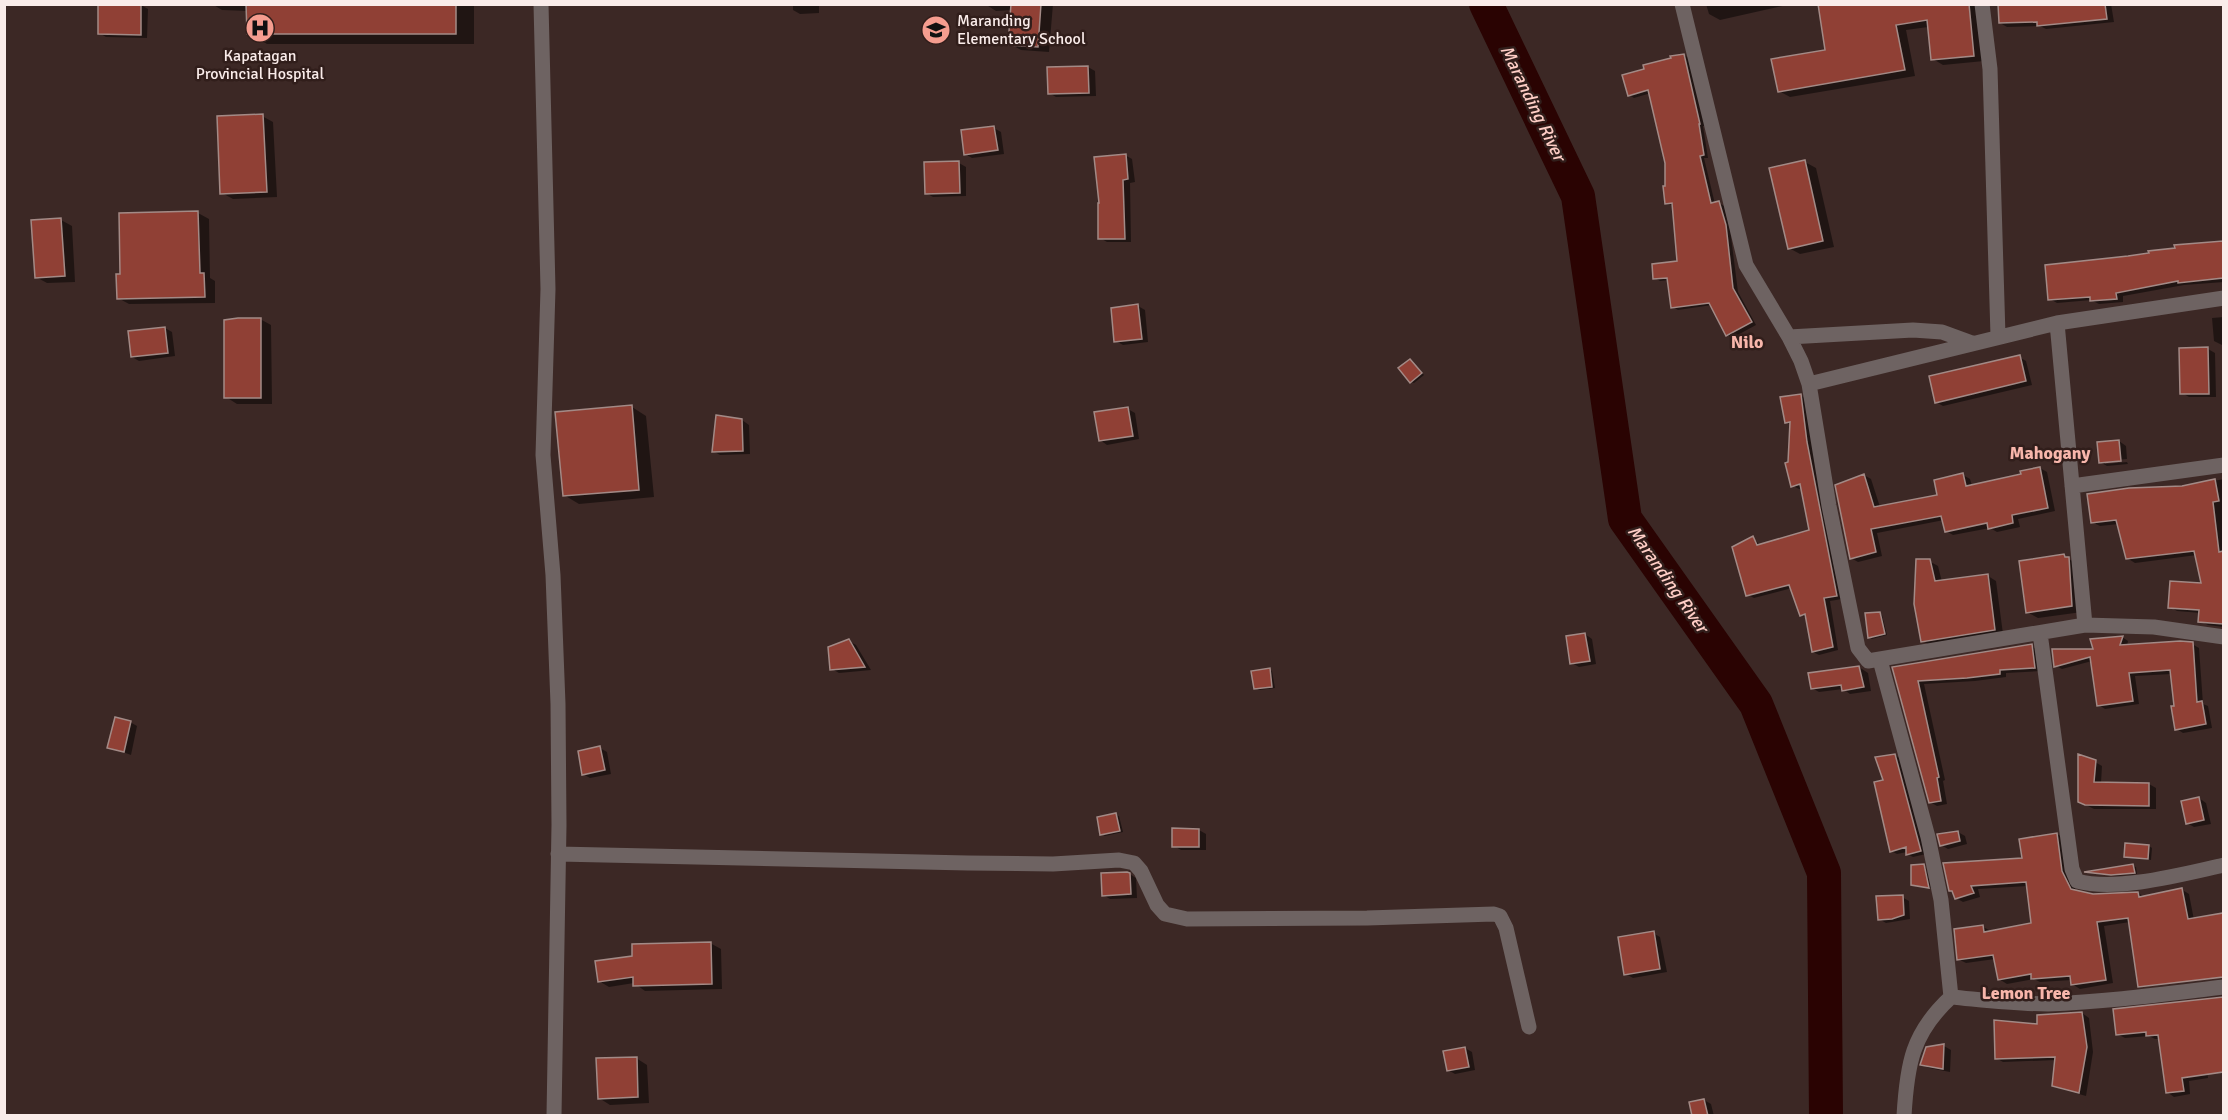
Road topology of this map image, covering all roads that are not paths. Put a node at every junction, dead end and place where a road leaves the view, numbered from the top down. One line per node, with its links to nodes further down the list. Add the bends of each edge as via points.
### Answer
1 (541, 4): 16 (street, via 548,289 543,454 558,704)
2 (1682, 4): 7 (street, via 1746,266)
3 (1982, 4): 6 (street, via 1990,69)
4 (2223, 298): 5 (street)
5 (2057, 323): 6 (street); 11 (street)
6 (1998, 336): 8 (street)
7 (1789, 337): 8 (street, via 1913,330 1942,332); 9 (street)
8 (1972, 343): 9 (street)
9 (1809, 384): 15 (street, via 1858,648 1868,661)
10 (2223, 465): 11 (street)
11 (2072, 486): 12 (street)
12 (2085, 625): 13 (street); 14 (street, via 2154,627)
13 (2040, 633): 15 (street); 17 (street, via 2072,869 2077,881 2118,884)
14 (2223, 637)
15 (1880, 660): 19 (street, via 1928,837 1941,900)
16 (558, 854): 20 (street, via 1053,864 1119,860 1134,863 1142,871 1156,905 1165,914 1187,919 1494,914 1500,916 1506,928); 21 (street)
17 (2223, 865)
18 (2223, 987): 19 (street, via 2048,1004)
19 (1951, 997): 22 (street, via 1934,1013 1917,1039)
20 (1529, 1027)
21 (554, 1116)
22 (1905, 1116)

